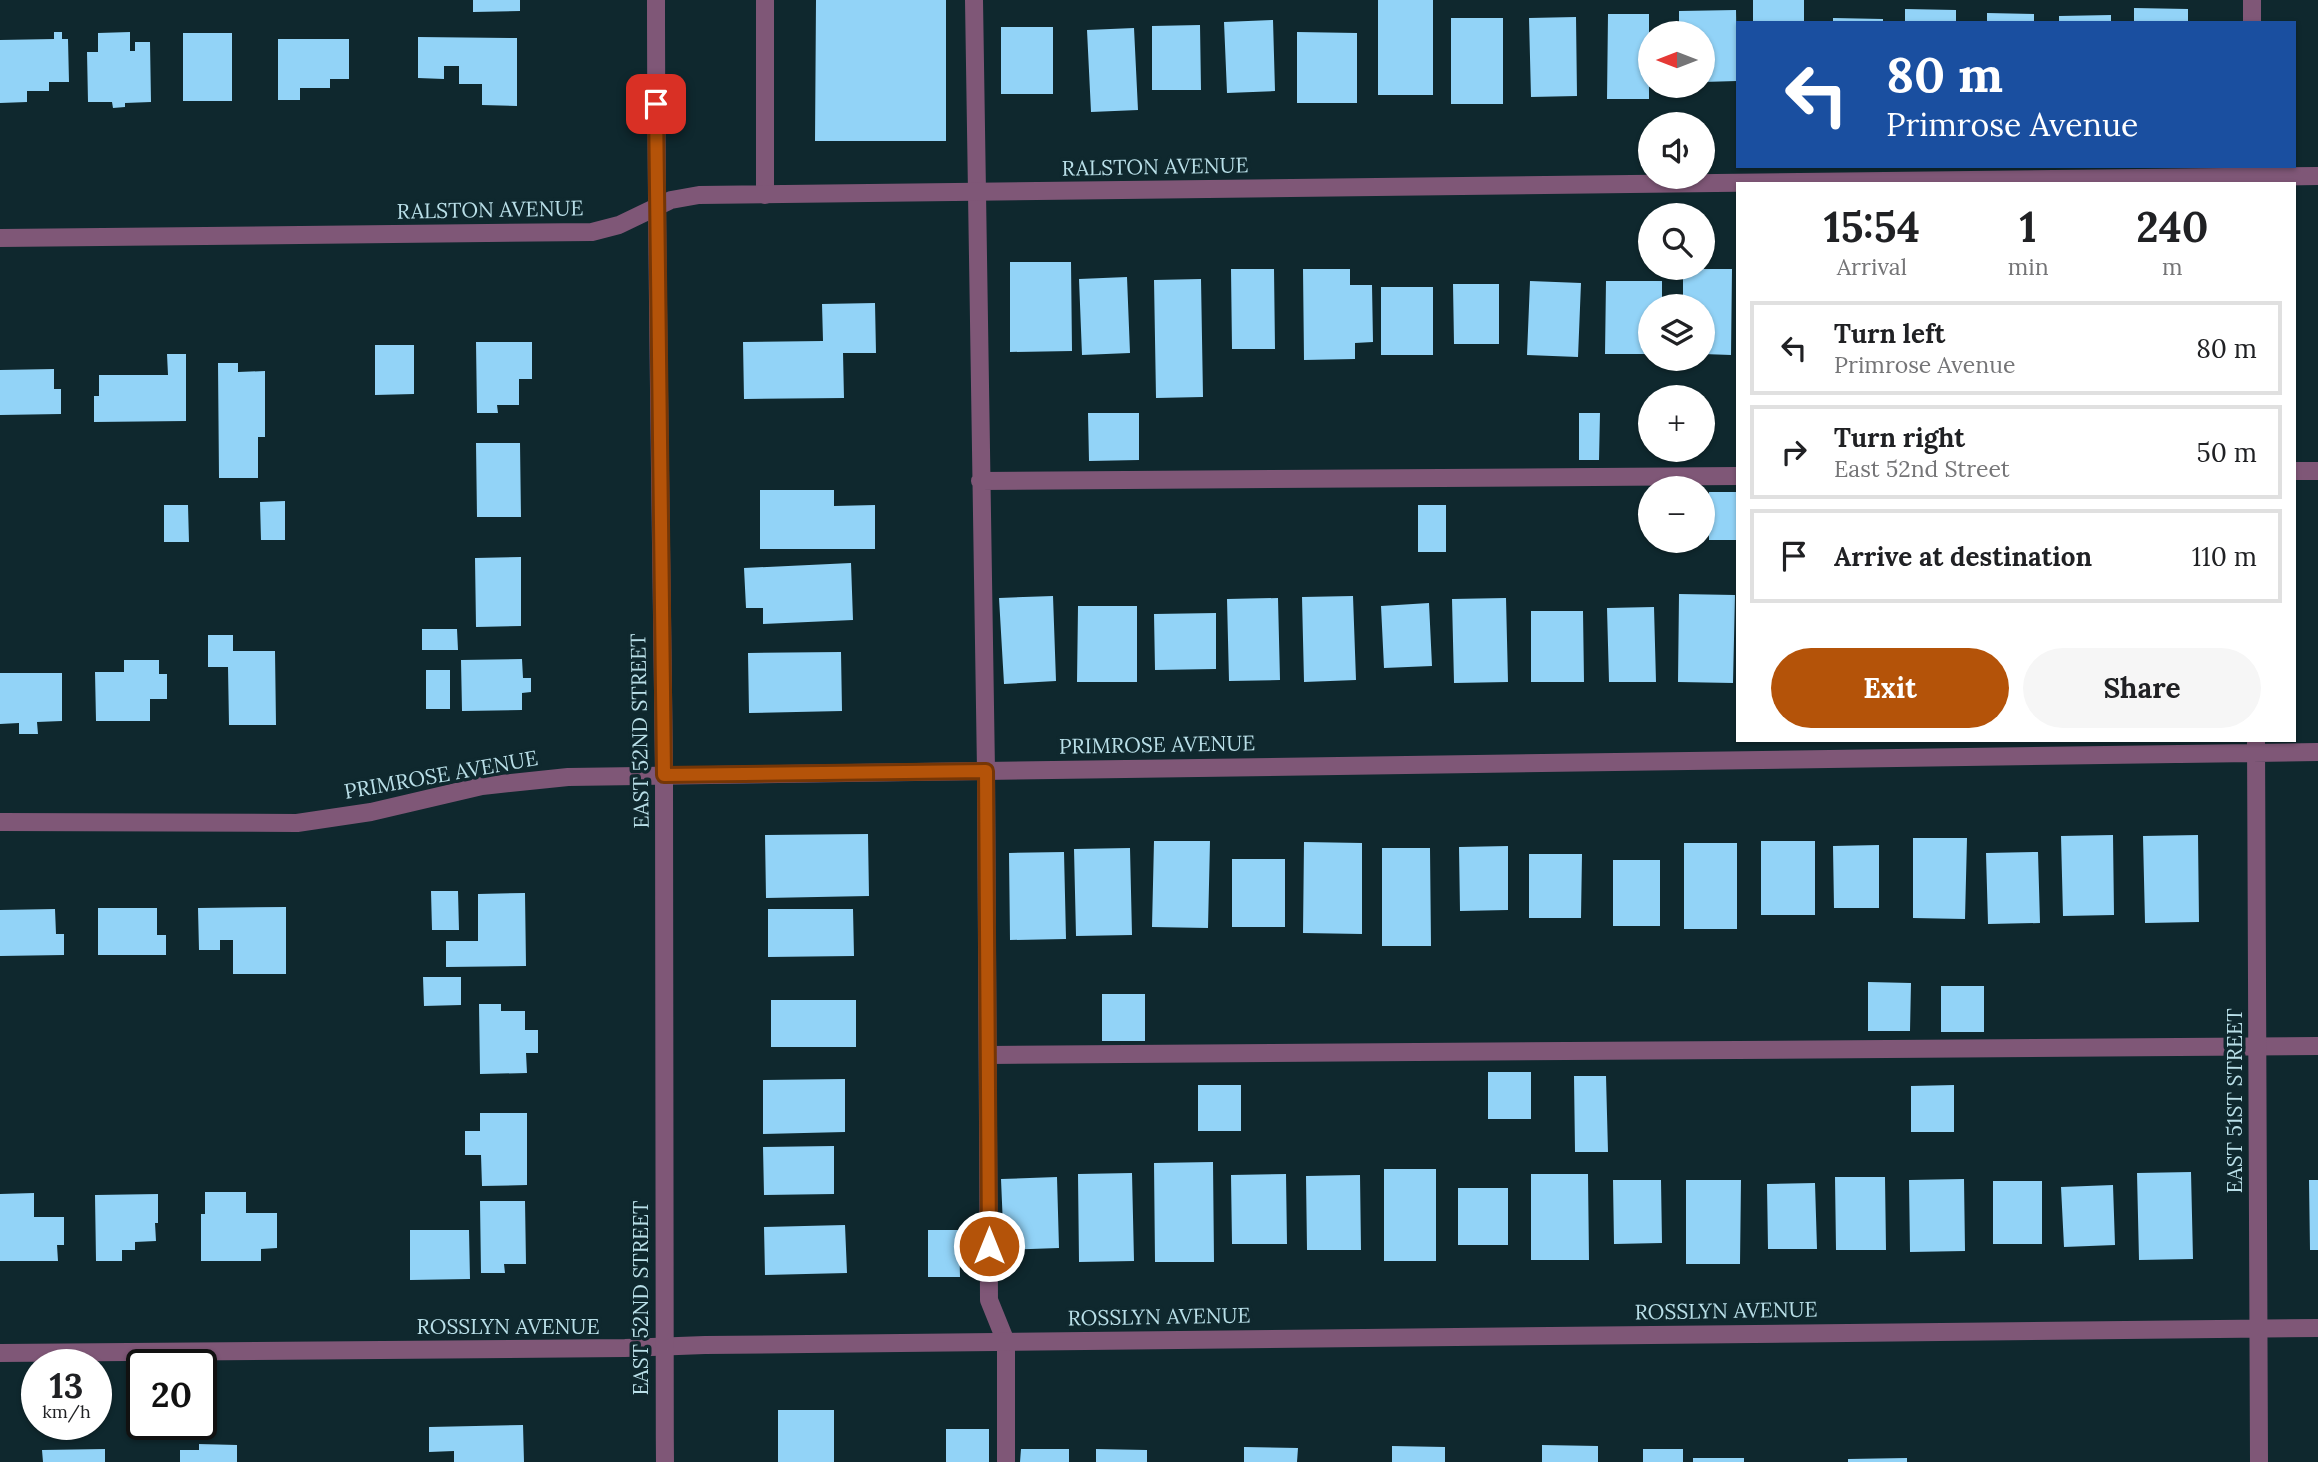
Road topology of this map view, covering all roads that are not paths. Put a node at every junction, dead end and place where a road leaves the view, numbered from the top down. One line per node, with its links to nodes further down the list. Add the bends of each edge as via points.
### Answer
1 (656, 0): 12 (street, EAST 52ND STREET)
2 (765, 0): 11 (street)
3 (974, 0): 10 (street)
4 (2252, 0): 5 (street)
5 (2252, 21)
6 (2253, 176): 7 (street, RALSTON AVENUE); 9 (street, RALSTON AVENUE)
7 (2318, 176)
8 (1736, 182): 10 (street, RALSTON AVENUE)
9 (1774, 182)
10 (976, 192): 11 (street, RALSTON AVENUE); 17 (street)
11 (765, 195): 12 (street, RALSTON AVENUE, via 699,195 671,200)
12 (656, 209): 13 (street, RALSTON AVENUE, via 592,232); 21 (street, EAST 52ND STREET)
13 (0, 238)
14 (2296, 471): 15 (street)
15 (2318, 471)
16 (1736, 475): 17 (street)
17 (980, 481): 20 (street)
18 (2256, 746): 19 (street, PRIMROSE AVENUE); 20 (street, PRIMROSE AVENUE); 24 (street, EAST 51ST STREET)
19 (2318, 752)
20 (986, 771): 21 (street, PRIMROSE AVENUE); 25 (street)
21 (664, 775): 22 (street, PRIMROSE AVENUE, via 509,782 297,823); 29 (street, EAST 52ND STREET)
22 (0, 822)
23 (2318, 1046): 24 (street)
24 (2257, 1047): 25 (street); 26 (street, EAST 51ST STREET)
25 (988, 1055): 28 (street, via 989,1300)
26 (2259, 1328): 27 (street, ROSSLYN AVENUE); 28 (street, ROSSLYN AVENUE); 33 (street, EAST 51ST STREET)
27 (2318, 1328)
28 (1006, 1342): 29 (street, ROSSLYN AVENUE); 32 (street)
29 (663, 1348): 30 (street, ROSSLYN AVENUE); 31 (street, EAST 52ND STREET)
30 (0, 1353)
31 (665, 1462)
32 (1006, 1462)
33 (2259, 1462)

